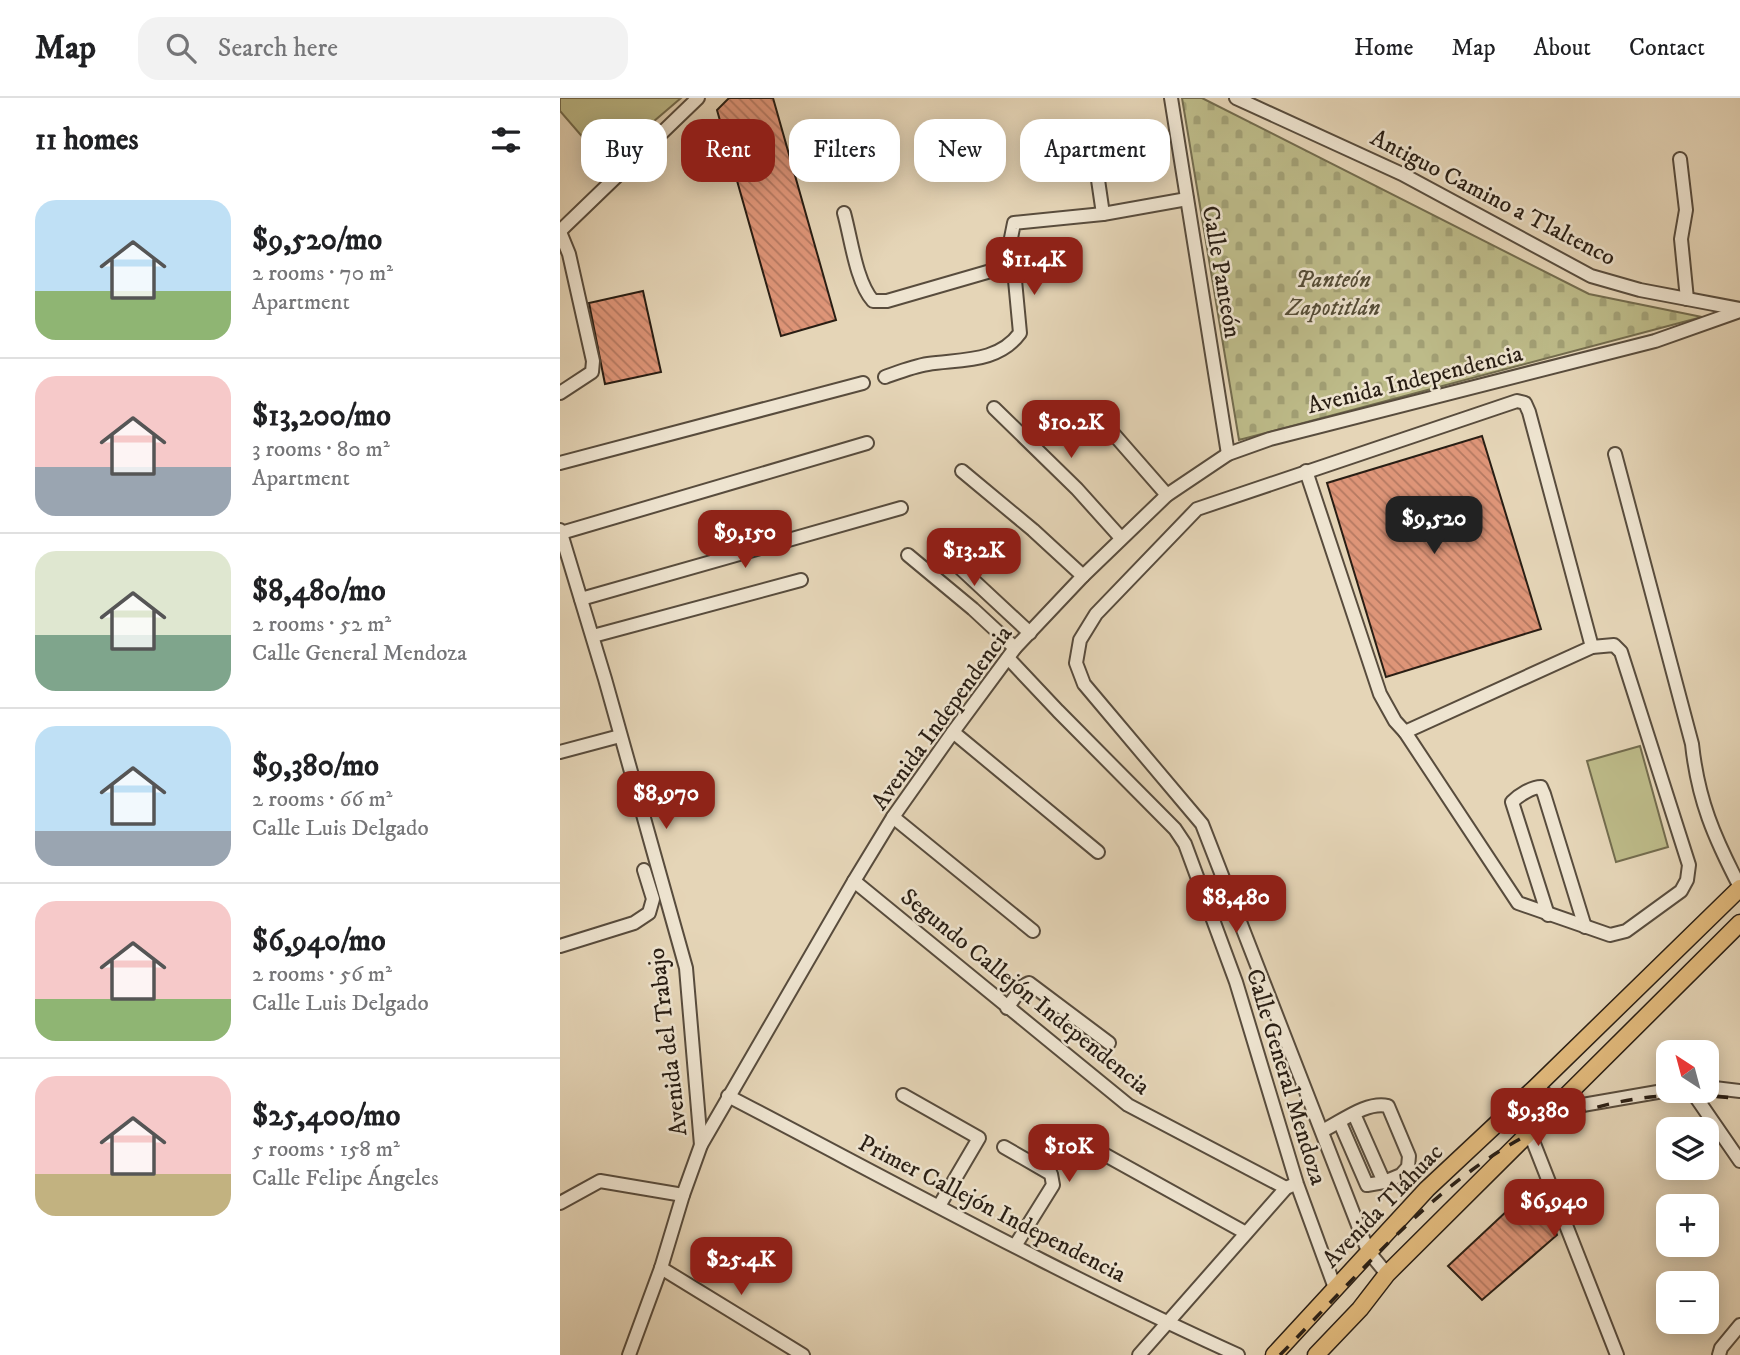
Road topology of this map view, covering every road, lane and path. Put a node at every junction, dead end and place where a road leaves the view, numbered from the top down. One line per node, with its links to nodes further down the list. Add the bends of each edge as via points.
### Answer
1 (698, 98): 9 (street)
2 (1171, 98): 6 (street, Calle Panteón)
3 (1236, 98): 11 (street, Antiguo Camino a Tlaltenco, via 1402,173 1591,276)
4 (1680, 159): 11 (street)
5 (1098, 182): 8 (street)
6 (1187, 199): 8 (street); 19 (street, Calle Panteón)
7 (844, 213): 10 (street, via 862,283 873,301 887,301)
8 (1103, 214): 10 (street, via 1014,223)
9 (560, 232): 15 (street, via 593,360 592,372)
10 (1015, 264): 13 (street, via 1020,333 1013,342 986,356 927,364)
11 (1687, 299): 12 (street, Antiguo Camino a Tlaltenco)
12 (1740, 310): 19 (street, Avenida Independencia, via 1655,341 1270,439)
13 (885, 377)
14 (863, 383): 21 (street)
15 (560, 393)
16 (994, 408): 27 (street)
17 (1111, 431): 24 (street)
18 (867, 443): 26 (street)
19 (1228, 454): 24 (street, Avenida Independencia)
20 (1615, 454): 47 (street, via 1692,744 1702,803)
21 (560, 463)
22 (962, 471): 31 (street)
23 (1306, 471): 37 (street, via 1517,401 1525,403); 40 (street, via 1380,694); 69 (street, via 1197,509 1096,614 1080,640 1076,663 1084,684 1202,824)
24 (1167, 495): 27 (street, Avenida Independencia)
25 (901, 508): 34 (street)
26 (560, 532): 30 (street, Avenida del Trabajo)
27 (1121, 537): 31 (street, Avenida Independencia)
28 (944, 554): 35 (street)
29 (908, 555): 38 (street, Calle General Mendoza, via 973,609)
30 (574, 576): 32 (street); 34 (street, Avenida del Trabajo)
31 (1083, 576): 35 (street, Avenida Independencia)
32 (560, 578)
33 (801, 580): 36 (street)
34 (581, 599): 36 (street, Avenida del Trabajo)
35 (1030, 633): 38 (street, Avenida Independencia)
36 (593, 636): 41 (street, Avenida del Trabajo)
37 (1592, 647): 40 (street); 51 (street, via 1614,645 1621,652 1689,865 1681,891 1626,931 1610,935)
38 (1012, 653): 39 (street, Avenida Independencia); 75 (street, Calle General Mendoza, via 1058,711 1175,828 1185,844 1236,982)
39 (953, 732): 43 (street, Avenida Independencia); 44 (street)
40 (1405, 732): 48 (street, via 1518,903)
41 (621, 736): 42 (street); 70 (street, Avenida del Trabajo, via 686,968)
42 (560, 752)
43 (893, 817): 46 (street, Avenida Independencia); 52 (street)
44 (1098, 852)
45 (644, 870): 54 (street, via 653,899 649,913 634,923)
46 (854, 881): 55 (street, Segundo Callejón Independencia); 61 (street, Avenida Independencia)
47 (1740, 887): 49 (main road, Avenida Tláhuac)
48 (1548, 915): 51 (street); 51 (street, via 1512,802 1537,787 1542,788)
49 (1708, 921): 53 (main road); 57 (main road, Avenida Tláhuac)
50 (1740, 923): 53 (main road, Avenida Tláhuac)
51 (1585, 927)
52 (1033, 931)
53 (1724, 940): 63 (main road, Avenida Tláhuac)
54 (560, 946)
55 (1007, 1008): 56 (street, via 1030,983); 75 (street, Segundo Callejón Independencia, via 1128,1105)
56 (1110, 1043)
57 (1536, 1087): 63 (street); 65 (main road, Avenida Tláhuac)
58 (1719, 1089): 59 (street)
59 (1740, 1091)
60 (1656, 1092): 63 (street, via 1571,1107)
61 (728, 1096): 70 (street, Avenida Independencia); 78 (street, Primer Callejón Independencia)
62 (903, 1096): 78 (street, via 979,1138)
63 (1558, 1103): 68 (main road, Avenida Tláhuac)
64 (1700, 1103): 73 (street)
65 (1510, 1111): 68 (street); 81 (main road, Avenida Tláhuac)
66 (1354, 1114): 67 (street); 74 (street); 74 (street, via 1381,1104 1392,1113 1409,1156 1408,1167)
67 (1340, 1123): 69 (street); 74 (street, via 1367,1185)
68 (1529, 1131): 83 (main road, Avenida Tláhuac); 93 (street)
69 (1322, 1132): 81 (street)
70 (701, 1145): 76 (street, Avenida Independencia)
71 (1004, 1147): 80 (street, via 1051,1174 1053,1185)
72 (1100, 1152): 79 (street)
73 (1740, 1161)
74 (1384, 1182)
75 (1291, 1186): 79 (street); 84 (street, Calle General Mendoza)
76 (683, 1195): 77 (street, via 600,1181); 82 (street, Avenida Independencia)
77 (560, 1203)
78 (939, 1206): 80 (street, Primer Callejón Independencia)
79 (1246, 1233): 85 (street)
80 (1015, 1246): 85 (street, Primer Callejón Independencia)
81 (1368, 1251): 83 (street); 84 (main road, Avenida Tláhuac)
82 (661, 1268): 87 (street, Avenida Independencia); 88 (street)
83 (1387, 1274): 92 (main road, Avenida Tláhuac)
84 (1335, 1288): 91 (main road, Avenida Tláhuac)
85 (1166, 1322): 89 (street); 90 (street, Primer Callejón Independencia)
86 (1740, 1325): 94 (street)
87 (629, 1355)
88 (803, 1355)
89 (1139, 1355)
90 (1238, 1355)
91 (1274, 1355)
92 (1316, 1355)
93 (1617, 1355)
94 (1720, 1355)

